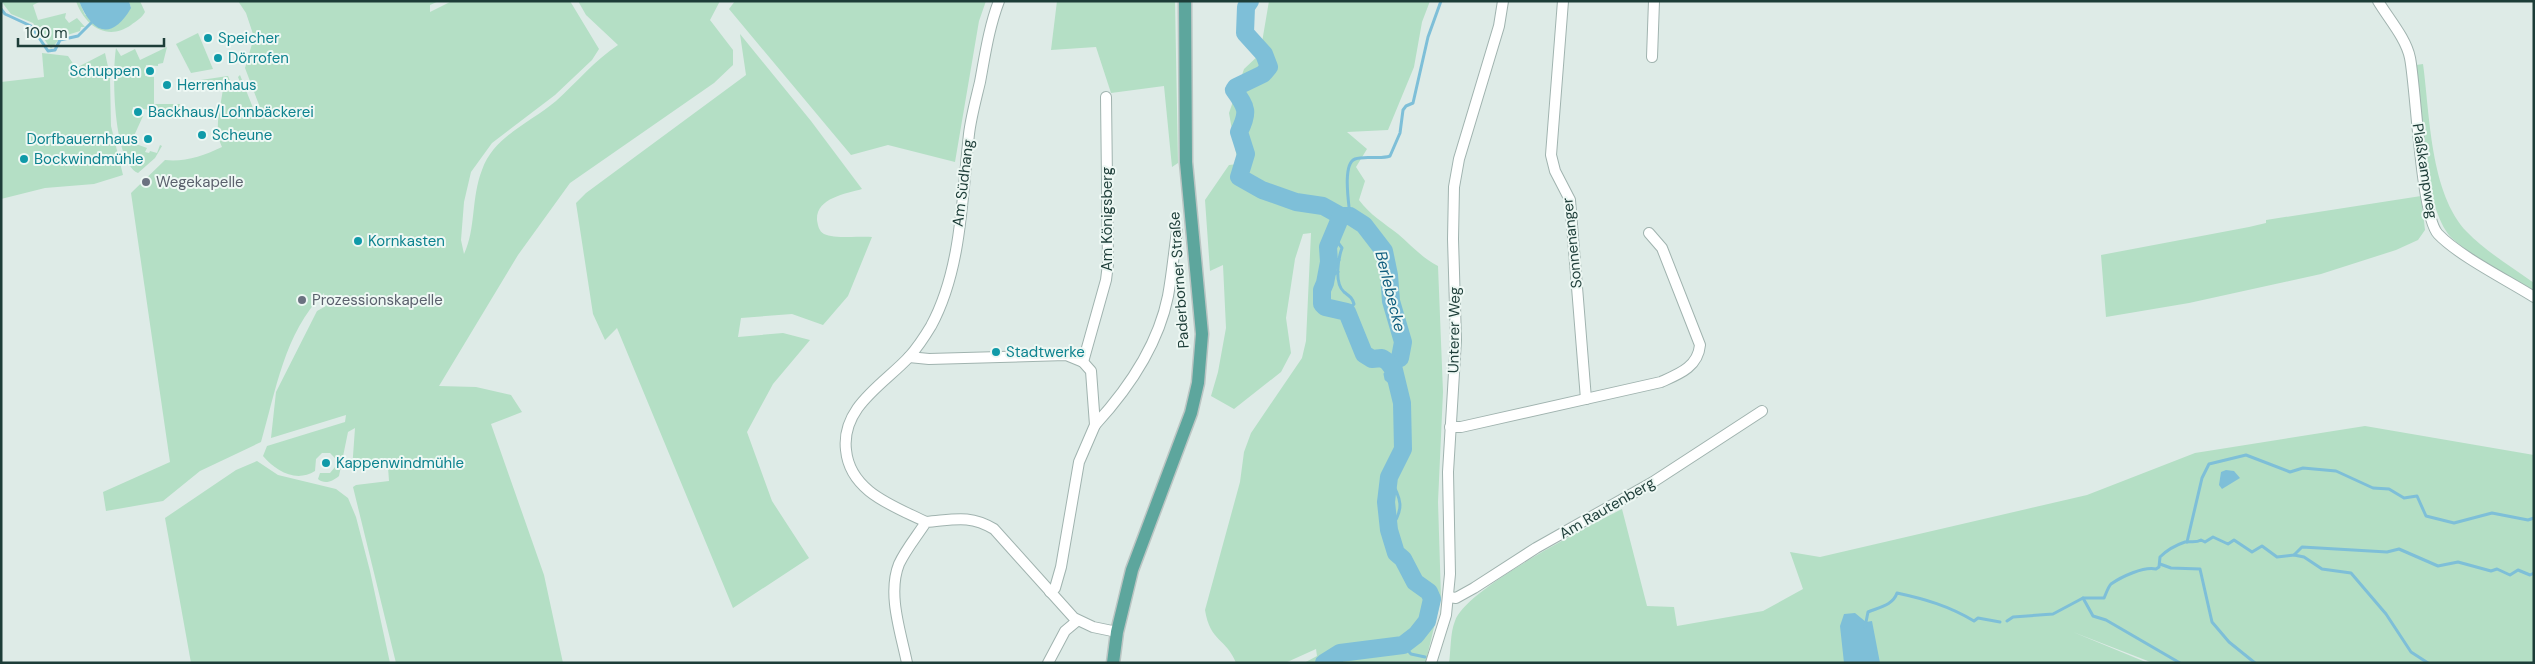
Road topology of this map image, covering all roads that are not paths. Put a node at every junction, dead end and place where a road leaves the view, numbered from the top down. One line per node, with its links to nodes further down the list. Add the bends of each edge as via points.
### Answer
1 (999, 1): 12 (street, Am Südhang, via 992,20 969,134 948,284 931,326)
2 (1185, 1): 22 (main road, Paderborner Straße, via 1186,162 1202,334 1198,383 1191,413 1132,570)
3 (1503, 1): 17 (street, Unterer Weg, via 1499,26 1459,159 1454,187 1456,340)
4 (1563, 1): 14 (street, Sonnenanger, via 1551,155 1555,171 1570,200)
5 (1654, 1): 7 (street)
6 (2378, 1): 11 (street, Plaßkampweg, via 2410,56 2420,153 2436,233)
7 (1652, 57)
8 (1106, 97): 13 (street, Am Königsberg, via 1108,264)
9 (1177, 231): 16 (street, via 1168,297 1142,366 1124,393)
10 (1649, 233): 14 (street, via 1662,248 1700,345 1696,360 1685,370 1661,382)
11 (2534, 297)
12 (909, 357): 13 (street, via 1066,355); 18 (street, Am Südhang, via 859,405 847,431 846,450 851,468 867,490)
13 (1083, 362): 16 (street, via 1091,371 1094,382)
14 (1586, 399): 17 (street)
15 (1762, 411): 20 (street, Am Rautenberg, via 1653,482 1536,548 1474,588 1456,598)
16 (1095, 425): 19 (street, via 1079,462 1061,567 1055,588)
17 (1450, 427): 20 (street, Unterer Weg)
18 (926, 522): 19 (street, via 970,518 983,522 994,529); 23 (street, via 898,566 896,605)
19 (1050, 592): 21 (street)
20 (1449, 597): 26 (street, Unterer Weg)
21 (1077, 621): 22 (street); 24 (street, via 1065,631)
22 (1116, 632): 25 (main road, Paderborner Straße)
23 (907, 663)
24 (1048, 663)
25 (1113, 663)
26 (1431, 663)

